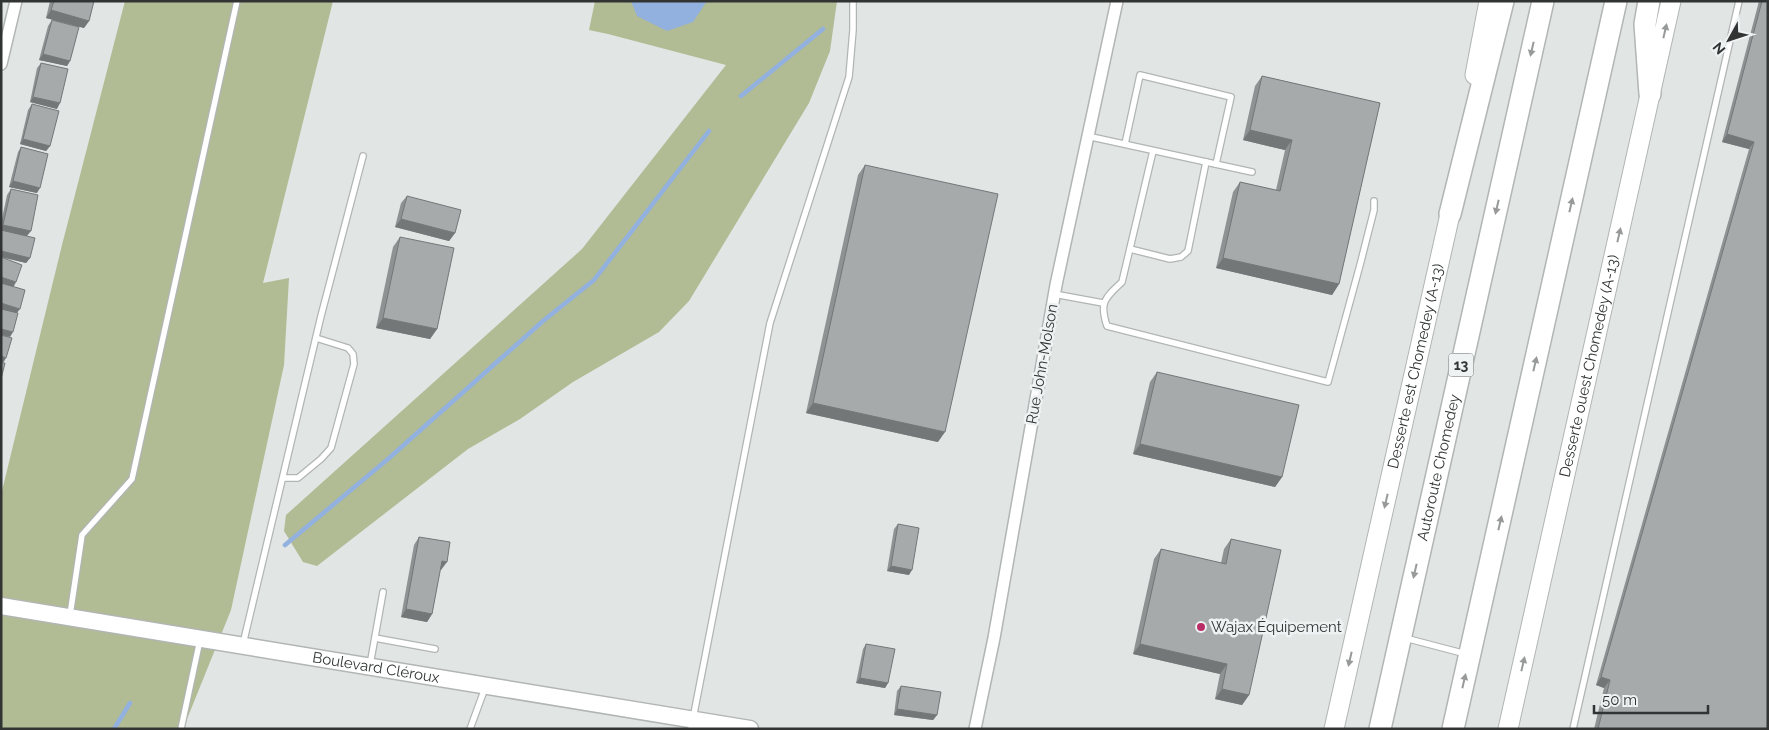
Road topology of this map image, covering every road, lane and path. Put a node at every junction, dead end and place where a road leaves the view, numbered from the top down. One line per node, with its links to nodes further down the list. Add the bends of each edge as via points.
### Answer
1 (16, 1): 12 (street)
2 (237, 1): 30 (lane, via 132,479 82,535)
3 (853, 1): 39 (lane, via 854,30 848,77 770,323)
4 (1117, 1): 14 (street, Rue John-Molson)
5 (1488, 1): 22 (main road, Desserte est Chomedey (A-13))
6 (1504, 1): 22 (highway)
7 (1543, 1): 31 (highway, Autoroute Chomedey / 13, one-way to 31)
8 (1616, 1): 36 (highway, one-way to 8)
9 (1649, 1): 13 (highway, via 1645,24)
10 (1671, 1): 13 (main road, Desserte ouest Chomedey (A-13), one-way to 10)
11 (1739, 1): 48 (lane)
12 (1, 64)
13 (1650, 94): 47 (main road, Desserte ouest Chomedey (A-13), one-way to 13)
14 (1087, 136): 15 (lane); 24 (street, Rue John-Molson)
15 (1125, 144): 16 (lane); 19 (lane, via 1140,75 1231,97)
16 (1153, 151): 18 (lane); 23 (lane)
17 (363, 156): 26 (lane)
18 (1206, 162): 19 (lane); 23 (lane, via 1188,251 1181,257 1170,259)
19 (1216, 164): 20 (lane)
20 (1252, 172)
21 (1374, 201): 25 (lane, via 1328,382 1107,326 1102,313)
22 (1450, 214): 44 (main road, Desserte est Chomedey (A-13), one-way to 44)
23 (1130, 250): 25 (lane, via 1122,282)
24 (1054, 294): 25 (lane); 43 (street, Rue John-Molson, via 994,638)
25 (1103, 303)
26 (316, 338): 27 (lane); 27 (lane, via 348,348 353,354 354,364 331,448 298,478)
27 (282, 478): 34 (lane)
28 (383, 592): 32 (lane)
29 (1, 606): 30 (street, Boulevard Cléroux)
30 (70, 617): 33 (street, Boulevard Cléroux)
31 (1400, 637): 36 (lane); 45 (highway, Autoroute Chomedey / 13)
32 (375, 638): 35 (lane); 37 (lane)
33 (201, 639): 34 (street, Boulevard Cléroux); 40 (lane)
34 (243, 646): 37 (street, Boulevard Cléroux)
35 (435, 649)
36 (1470, 655): 46 (highway, one-way to 36)
37 (370, 667): 38 (street, Boulevard Cléroux)
38 (486, 686): 39 (street, Boulevard Cléroux); 41 (lane)
39 (692, 724): 42 (street, Boulevard Cléroux)
40 (181, 729)
41 (470, 729)
42 (750, 729)
43 (974, 729)
44 (1334, 729)
45 (1380, 729)
46 (1453, 729)
47 (1508, 729)
48 (1573, 729)

